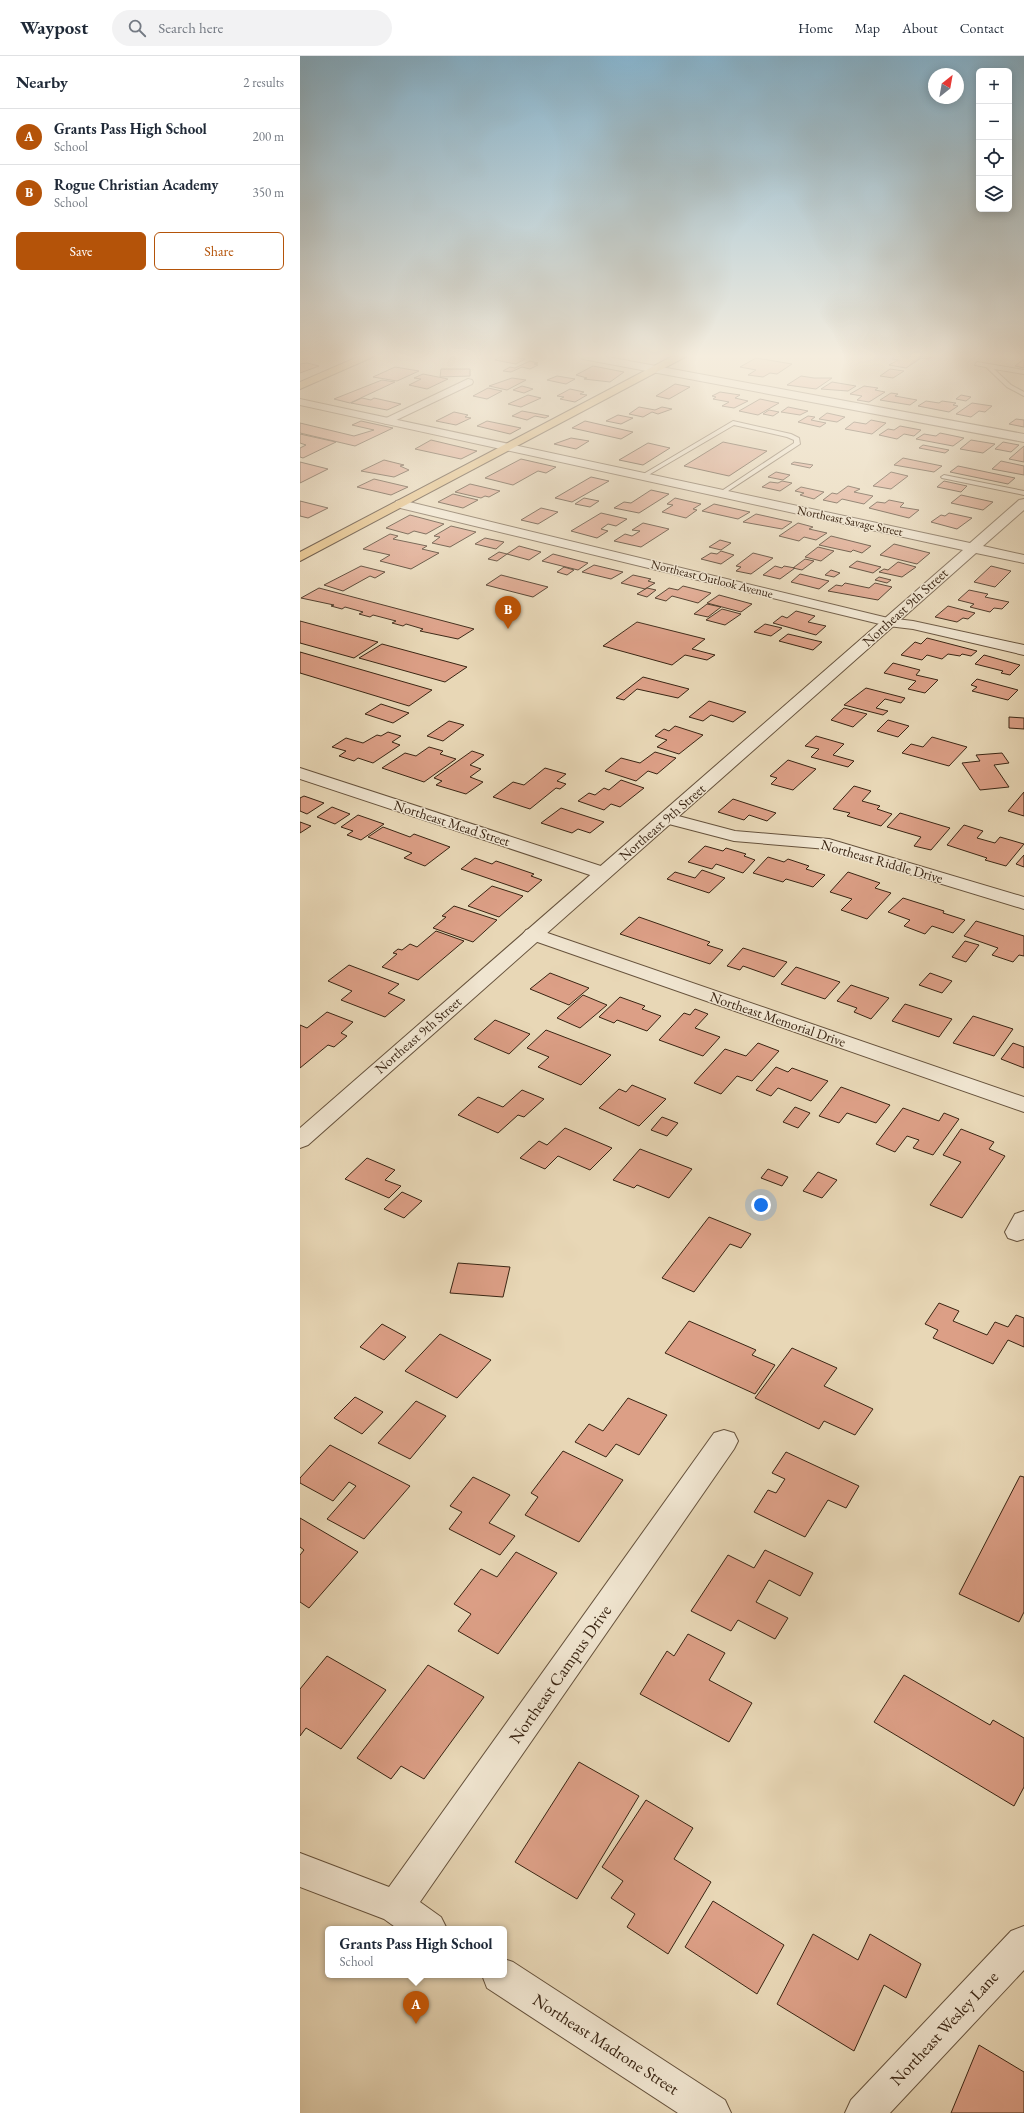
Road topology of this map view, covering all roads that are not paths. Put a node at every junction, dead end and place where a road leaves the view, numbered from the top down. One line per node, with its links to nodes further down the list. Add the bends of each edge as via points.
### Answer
1 (500, 452): 10 (highway)
2 (533, 452): 5 (street, Northeast Savage Street)
3 (685, 452): 5 (lane)
4 (785, 452): 7 (lane)
5 (643, 476): 7 (street, Northeast Savage Street)
6 (944, 477): 8 (lane)
7 (722, 493): 11 (street, Northeast Savage Street)
8 (1024, 493)
9 (1024, 503): 11 (street, Northeast 9th Street)
10 (401, 504): 12 (highway); 14 (street, Northeast Outlook Avenue)
11 (972, 548): 13 (street, Northeast Savage Street); 14 (street, Northeast 9th Street)
12 (300, 557)
13 (1024, 559)
14 (888, 622): 15 (street, Northeast Outlook Avenue, via 913,625); 17 (street, Northeast 9th Street)
15 (1024, 650)
16 (300, 773): 18 (street, Northeast Mead Street)
17 (667, 818): 18 (street, Northeast 9th Street); 19 (street, Northeast Riddle Drive, via 734,836 829,844)
18 (603, 873): 20 (street, Northeast 9th Street)
19 (1024, 903)
20 (533, 934): 21 (street, Northeast Memorial Drive); 22 (street, Northeast 9th Street)
21 (1024, 1105)
22 (300, 1140)
23 (724, 1441): 25 (street, Northeast Campus Drive)
24 (300, 1870): 25 (street)
25 (396, 1907): 26 (street)
26 (424, 1926)
27 (1024, 1944): 30 (street, Northeast Wesley Lane)
28 (505, 1978): 29 (street, Northeast Madrone Street)
29 (712, 2113)
30 (864, 2113)

